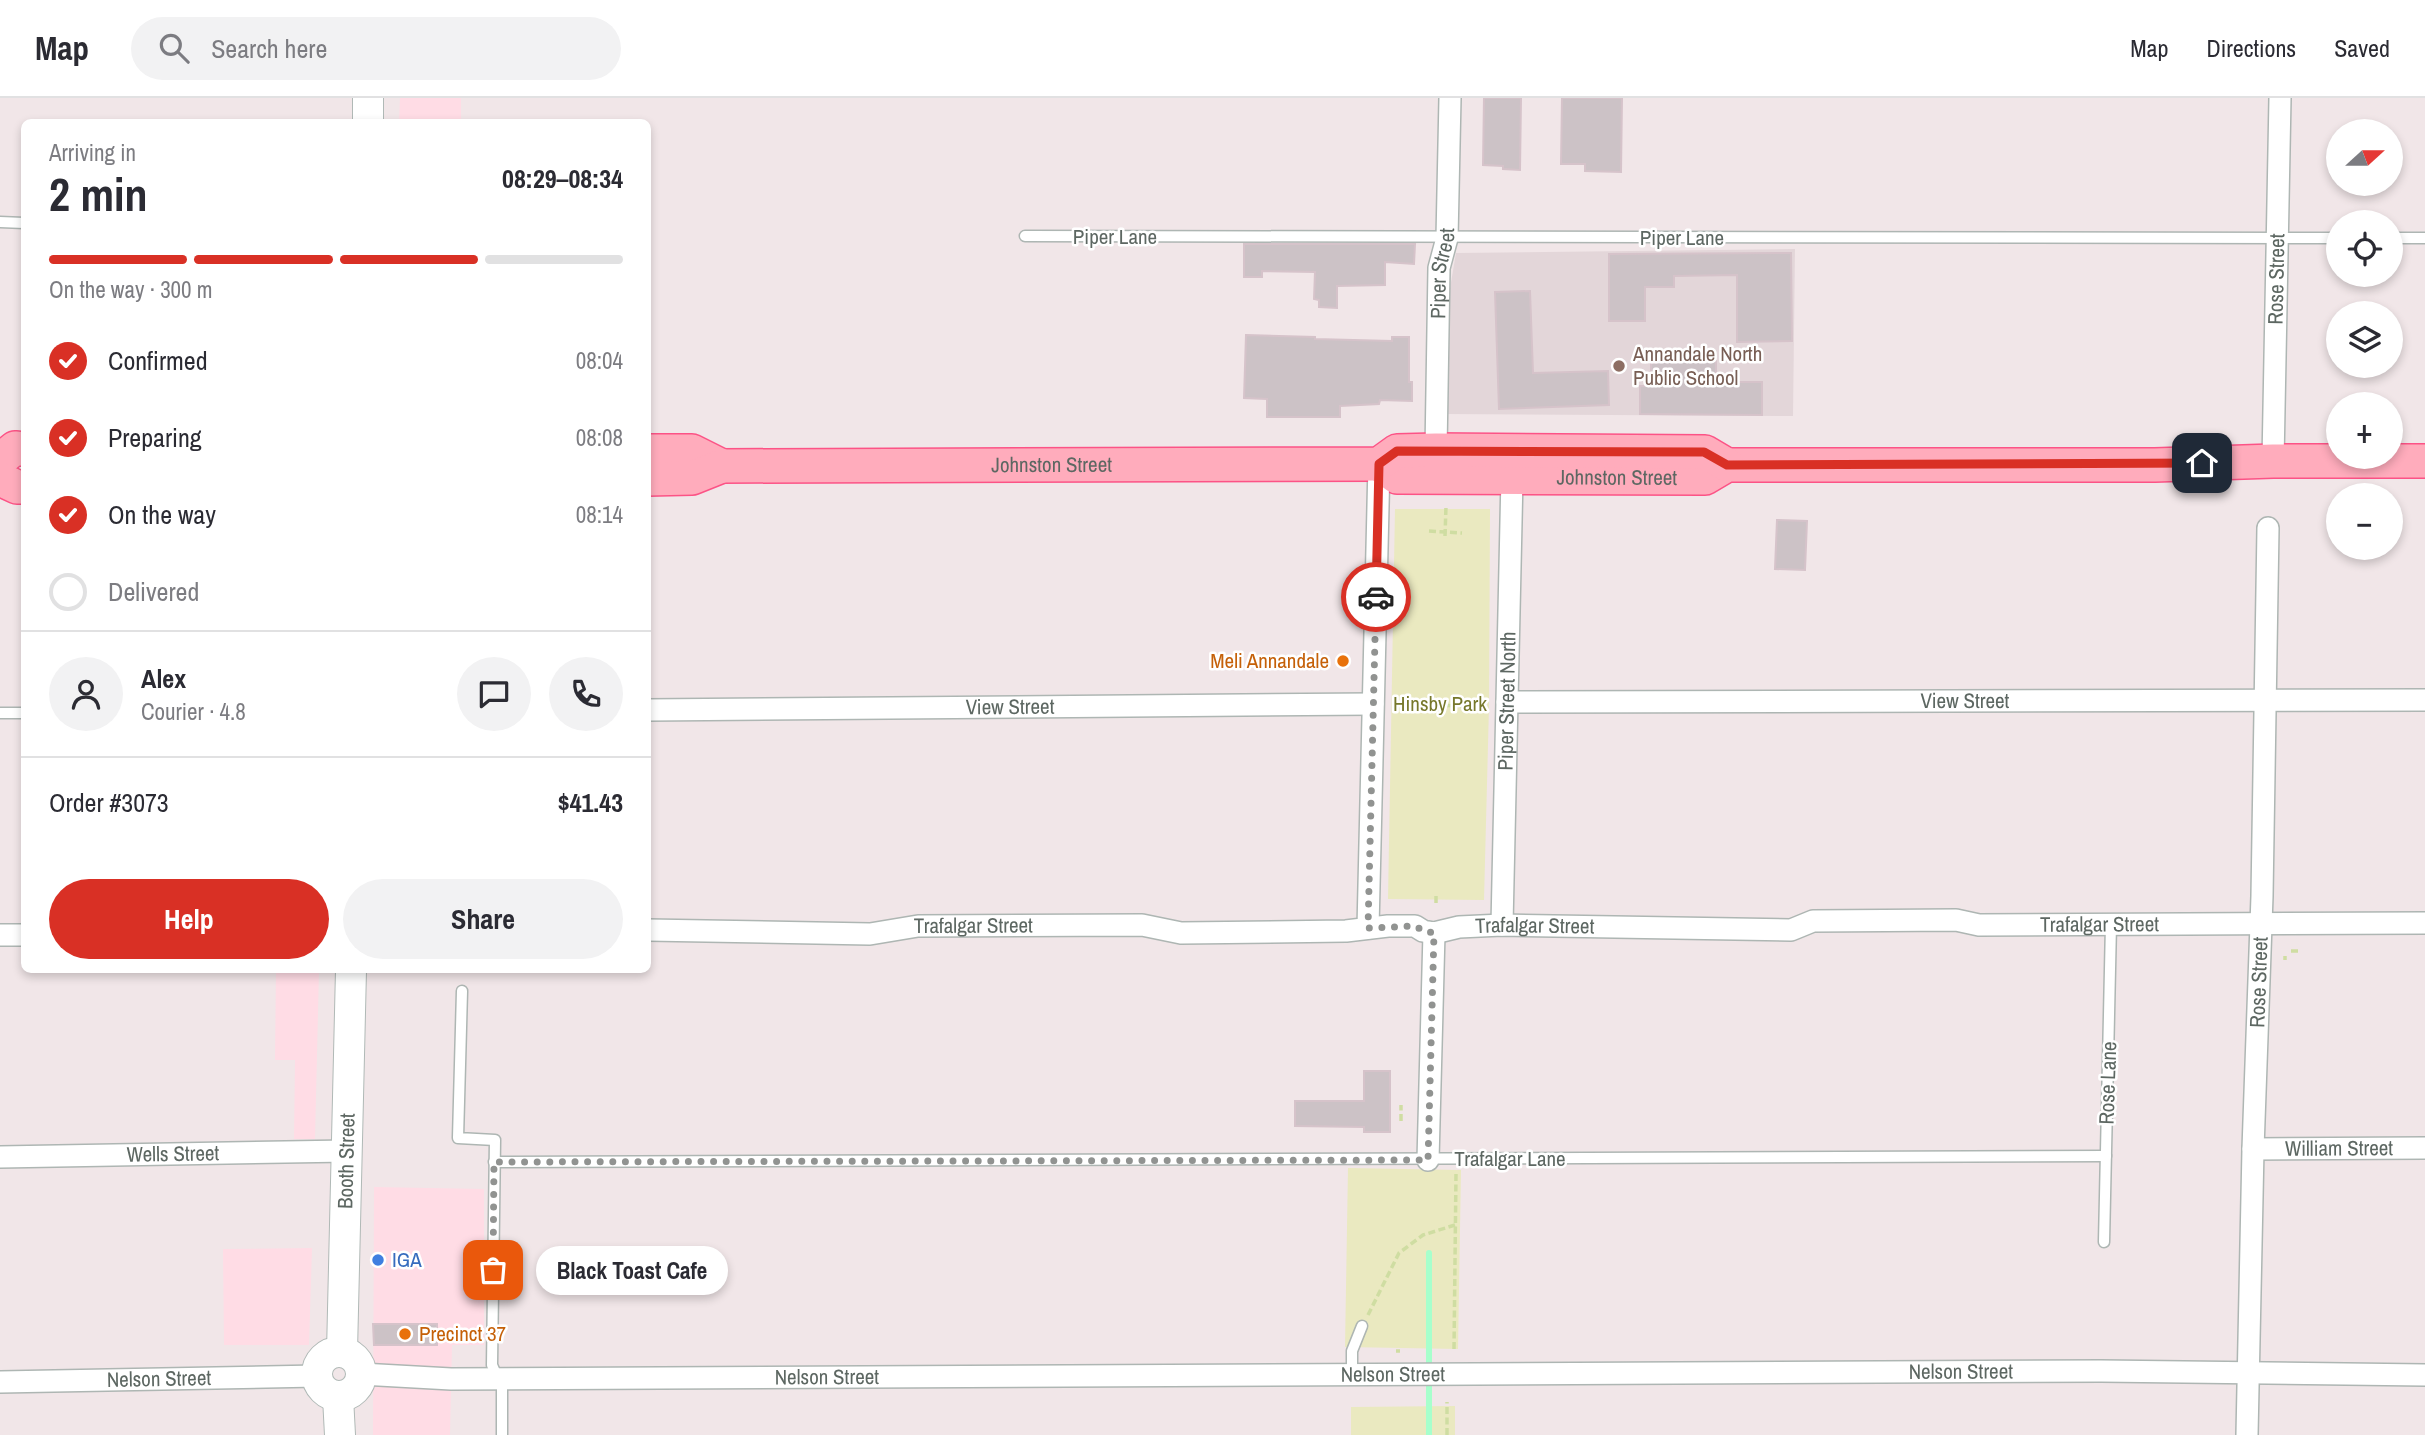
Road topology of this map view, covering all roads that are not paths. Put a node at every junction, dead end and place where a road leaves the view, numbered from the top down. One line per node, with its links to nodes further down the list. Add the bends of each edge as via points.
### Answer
1 (368, 98): 4 (main road)
2 (1450, 98): 8 (street, Piper Street)
3 (2280, 98): 12 (street, Rose Street)
4 (368, 119)
5 (0, 222): 6 (lane)
6 (21, 223)
7 (1026, 236): 8 (lane, Piper Lane)
8 (1447, 238): 12 (lane, Piper Lane); 14 (street, Piper Street, via 1439,268)
9 (2326, 238): 12 (lane, Piper Lane)
10 (2403, 238): 11 (lane)
11 (2425, 238)
12 (2276, 239): 17 (street, Rose Street)
13 (21, 449): 16 (main road)
14 (1436, 450): 19 (main road, Johnston Street, via 1397,451); 20 (main road, Johnston Street, via 1704,452)
15 (651, 452): 21 (main road, Johnston Street, via 692,451)
16 (0, 460)
17 (2273, 461): 18 (main road, Johnston Street); 20 (main road, Johnston Street)
18 (2425, 461)
19 (1379, 464): 21 (main road, Johnston Street); 22 (main road, Johnston Street, via 1397,477); 29 (street)
20 (1727, 465): 22 (main road, Johnston Street, via 1704,478)
21 (723, 466): 24 (main road, Johnston Street, via 692,478)
22 (1512, 477): 30 (street, Piper Street North)
23 (0, 479): 25 (main road)
24 (651, 479)
25 (21, 486)
26 (2268, 527): 28 (street, Rose Street)
27 (2425, 700): 28 (street, View Street)
28 (2264, 701): 30 (street, View Street); 36 (street, Rose Street)
29 (1381, 704): 31 (street, View Street); 38 (street)
30 (1500, 704): 37 (street, Piper Street North)
31 (651, 710)
32 (0, 713): 33 (lane)
33 (21, 713)
34 (2425, 923): 36 (street, Trafalgar Street)
35 (2110, 924): 36 (street, Trafalgar Street); 37 (street, Trafalgar Street, via 1812,921 1791,930); 48 (lane, Rose Lane)
36 (2260, 924): 46 (street, Rose Street)
37 (1503, 925): 40 (street, Trafalgar Street, via 1459,926)
38 (1368, 928): 39 (street, Trafalgar Street, via 1181,933 1142,925 918,926 870,934); 40 (street, Trafalgar Street, via 1416,926)
39 (651, 930)
40 (1434, 933): 50 (street)
41 (21, 935): 42 (street)
42 (0, 936)
43 (351, 973): 47 (main road, Booth Street)
44 (462, 991): 51 (lane, via 458,1138 495,1139)
45 (2425, 1147): 46 (street, William Street)
46 (2253, 1150): 55 (street, Rose Street)
47 (348, 1151): 49 (street, Wells Street); 54 (main road, Booth Street)
48 (2106, 1156): 50 (lane, Trafalgar Lane); 52 (lane, Rose Lane)
49 (0, 1157)
50 (1428, 1160): 51 (lane, Trafalgar Lane)
51 (494, 1162): 60 (lane, via 492,1365)
52 (2104, 1242)
53 (1362, 1326): 56 (lane, via 1352,1351)
54 (342, 1352): 57 (main road, via 354,1357); 59 (main road, via 323,1358)
55 (2249, 1371): 56 (street, Nelson Street); 58 (street, Nelson Street); 65 (street, Rose Street)
56 (1352, 1373): 60 (street, Nelson Street)
57 (362, 1374): 60 (street, Nelson Street); 62 (main road, via 354,1391)
58 (2425, 1375)
59 (317, 1376): 61 (street, Nelson Street); 62 (main road, via 323,1390)
60 (497, 1378): 64 (lane, via 502,1388)
61 (0, 1382)
62 (338, 1397): 63 (main road)
63 (340, 1435)
64 (502, 1435)
65 (2247, 1435)

